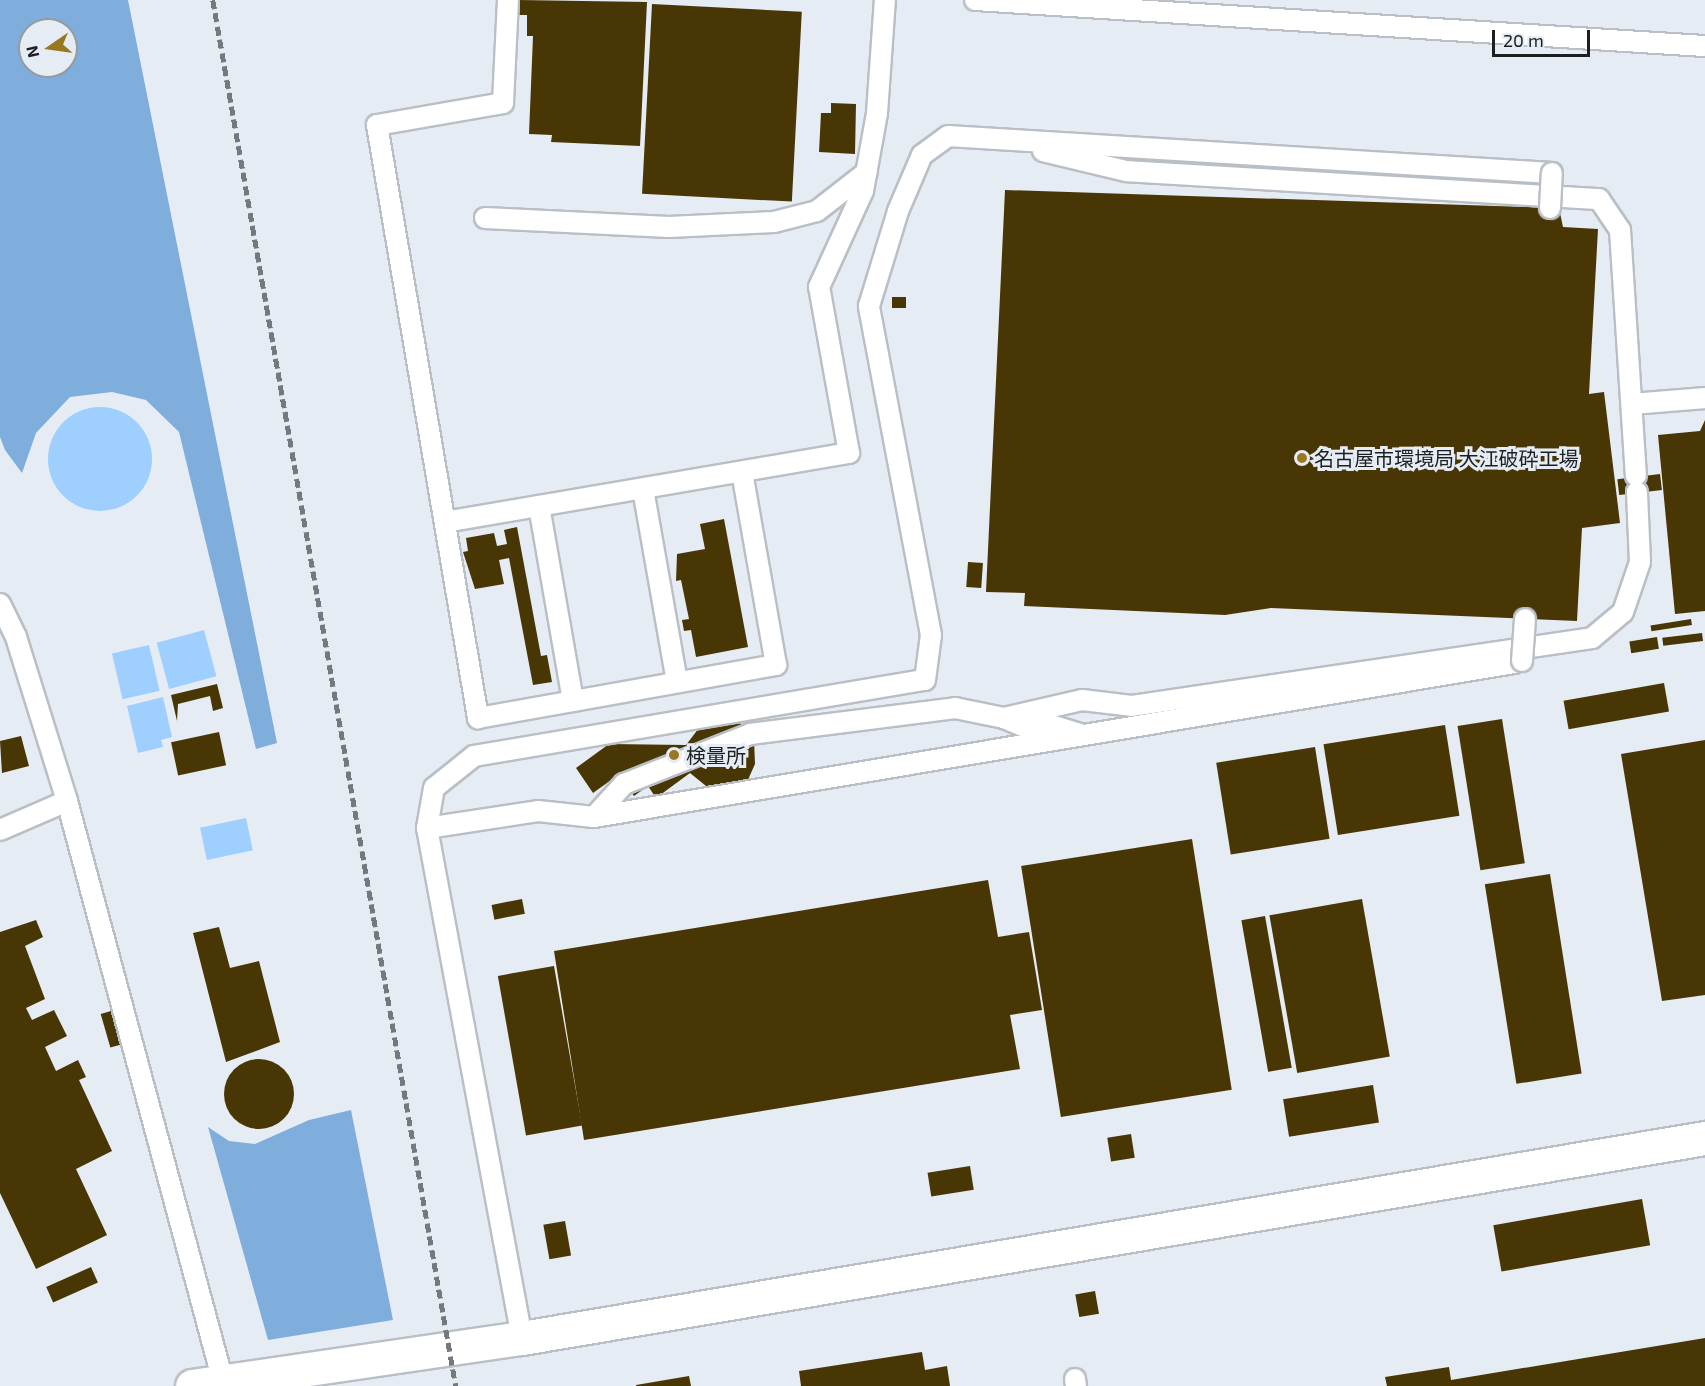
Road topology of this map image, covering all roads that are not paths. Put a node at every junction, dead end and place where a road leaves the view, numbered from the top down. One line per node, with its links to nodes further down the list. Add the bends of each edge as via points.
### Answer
1 (508, 0): 14 (lane, via 503,103 377,125)
2 (885, 0): 6 (lane)
3 (975, 0): 4 (lane)
4 (1705, 46)
5 (991, 139): 7 (lane, bridge, via 1552,173); 10 (lane, via 1126,171 1599,199 1620,230); 23 (lane, via 948,136 922,155 898,211 869,306 931,635 925,680 474,756 434,788)
6 (867, 172): 8 (lane, via 818,211 774,222 669,227); 11 (lane, via 819,288 849,453)
7 (1550, 208)
8 (484, 218)
9 (1705, 398): 10 (lane)
10 (1632, 404): 19 (lane, via 1641,562 1623,612 1592,638 1132,706 1082,700)
11 (742, 472): 12 (lane); 17 (lane, via 776,665)
12 (643, 489): 13 (lane); 17 (lane)
13 (539, 506): 14 (lane); 18 (lane)
14 (445, 522): 18 (lane, via 478,718)
15 (0, 604): 21 (lane, via 16,637)
16 (1525, 619): 20 (lane, bridge, via 1522,661)
17 (677, 682): 18 (lane)
18 (573, 701)
19 (1004, 718): 20 (lane, via 1029,729 1052,726); 22 (lane, via 955,708 750,734 624,784)
20 (1090, 737): 22 (lane)
21 (67, 801): 24 (lane); 27 (lane)
22 (594, 817): 23 (lane, via 538,811)
23 (427, 828): 26 (lane)
24 (0, 830)
25 (1705, 1137): 26 (street)
26 (522, 1338): 27 (street)
27 (223, 1381): 28 (street)
28 (192, 1386)

